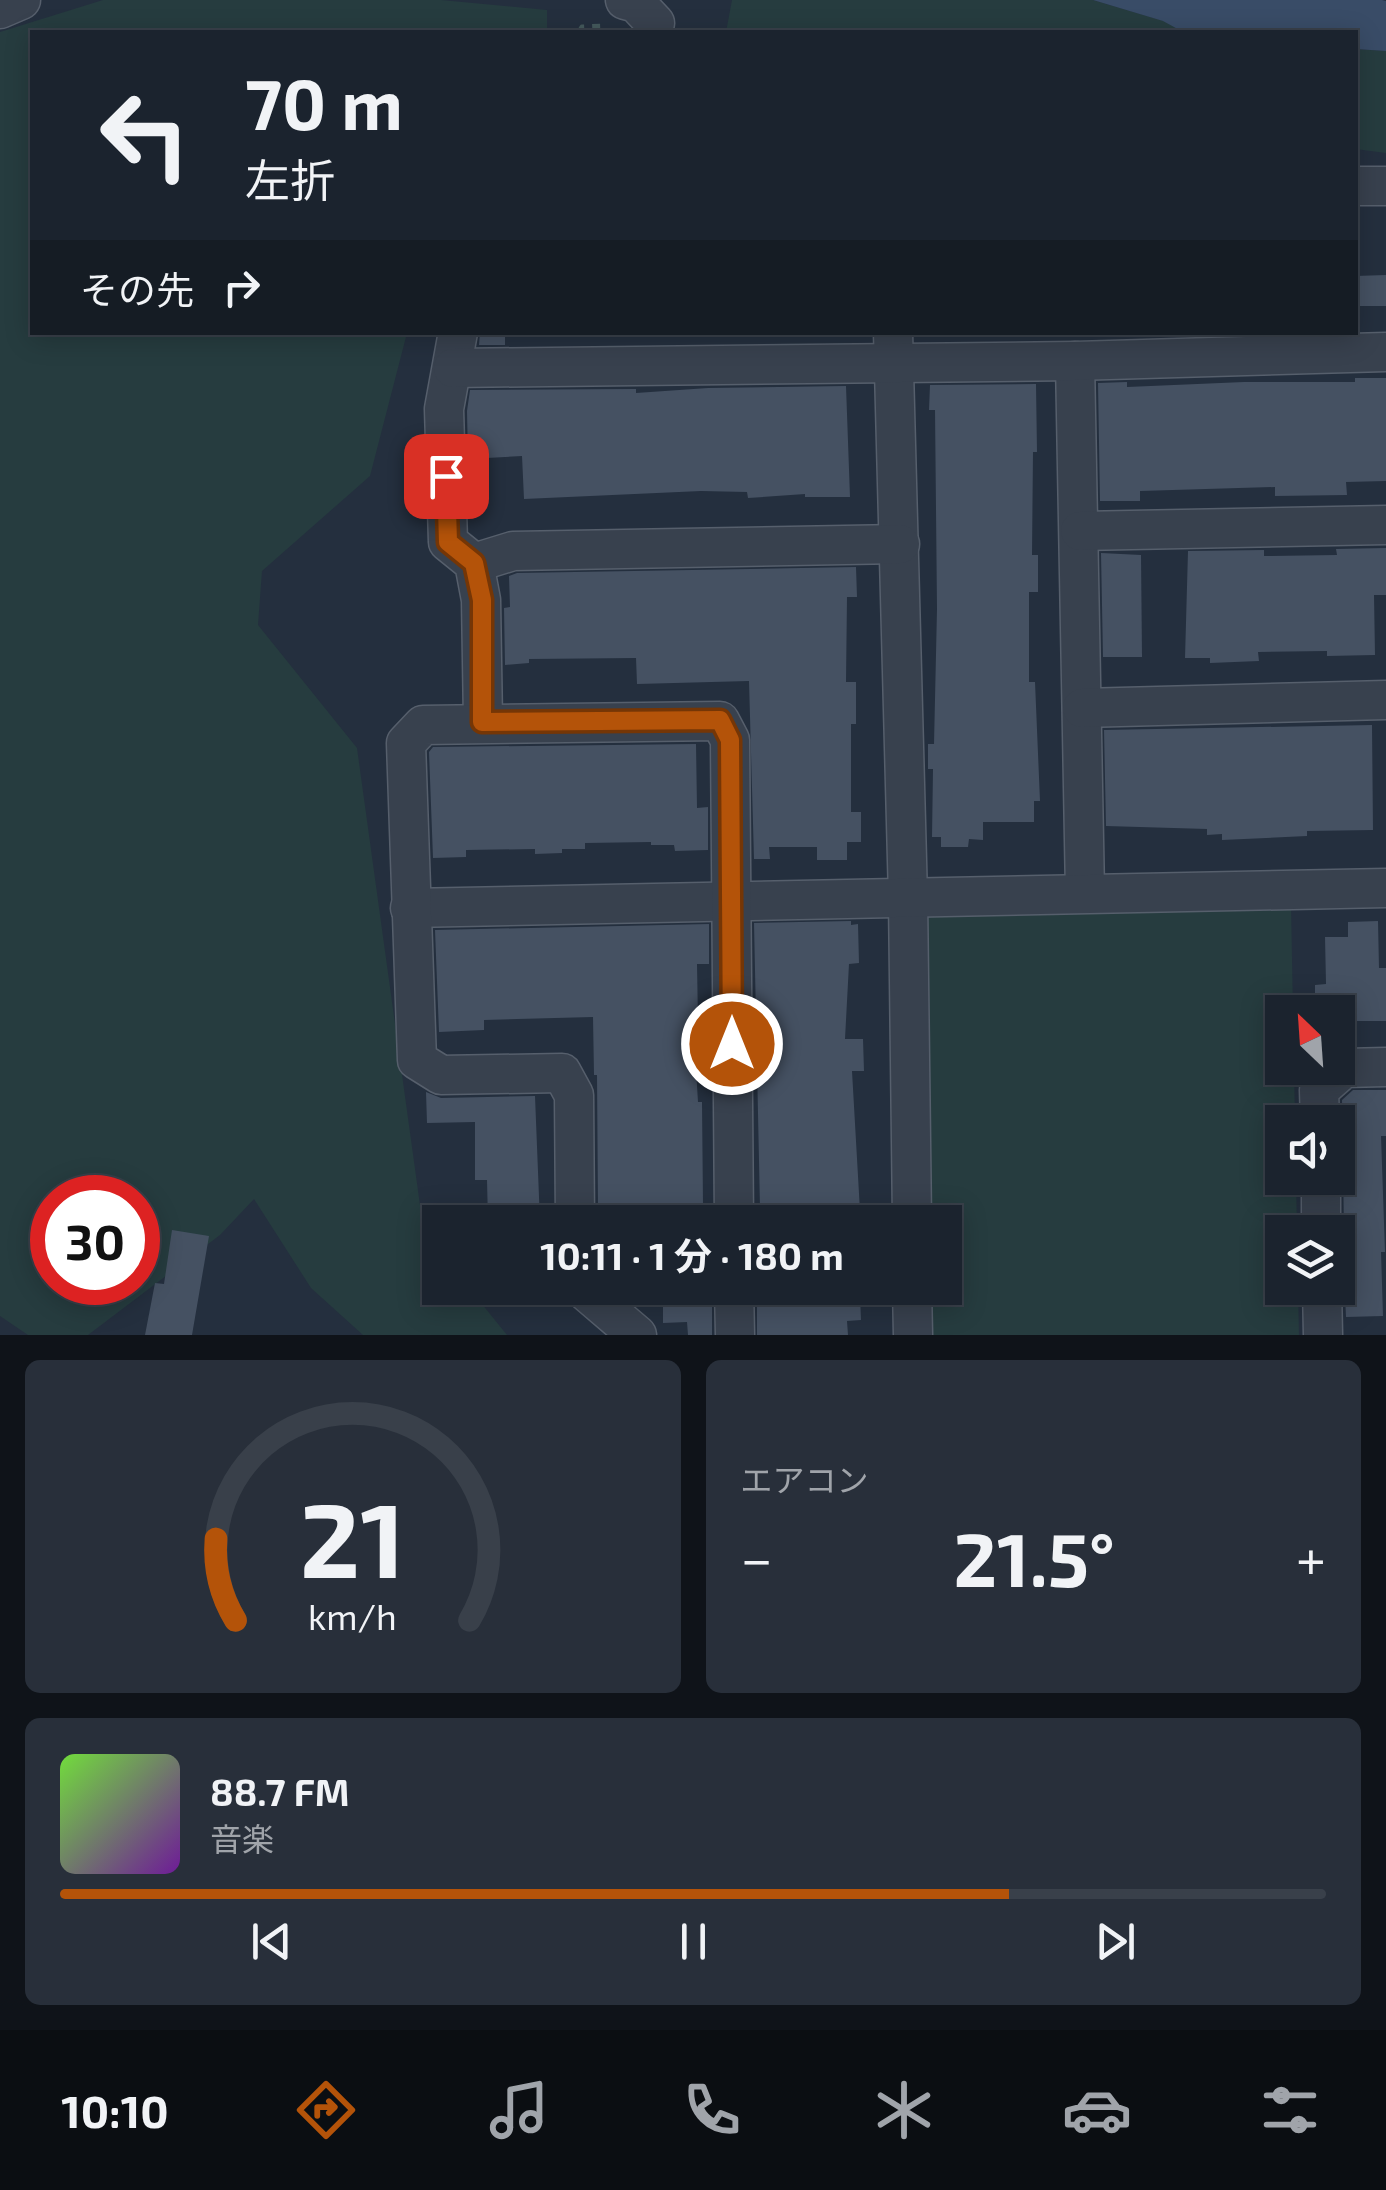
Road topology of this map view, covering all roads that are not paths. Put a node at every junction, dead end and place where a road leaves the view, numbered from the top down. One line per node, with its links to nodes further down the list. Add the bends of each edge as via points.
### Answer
1 (21, 0): 2 (street)
2 (0, 9)
3 (1358, 186): 4 (street)
4 (1386, 186)
5 (894, 347): 6 (street); 8 (street); 11 (street)
6 (455, 350): 12 (street, via 444,409 448,542)
7 (1386, 352): 8 (street)
8 (1075, 360): 10 (street)
9 (1386, 525): 10 (street)
10 (1080, 531): 14 (street)
11 (900, 544): 12 (street, via 512,551); 18 (street)
12 (474, 563): 15 (street, via 482,600)
13 (1386, 700): 14 (street)
14 (1082, 708): 17 (street)
15 (482, 722): 19 (street, via 720,720 730,740); 20 (street, via 423,725 406,744)
16 (1386, 888): 17 (street)
17 (1085, 893): 18 (street)
18 (895, 899): 19 (street); 25 (street)
19 (732, 901): 20 (street); 24 (street)
20 (410, 908): 23 (street, via 417,1060 441,1075 562,1074 574,1095)
21 (1386, 1067): 22 (street, via 1344,1068 1319,1090)
22 (1319, 1105)
23 (575, 1205)
24 (734, 1205)
25 (911, 1205)
26 (602, 1305): 30 (street)
27 (734, 1305): 31 (street)
28 (912, 1305): 32 (street)
29 (1322, 1305): 33 (street)
30 (637, 1335)
31 (735, 1335)
32 (913, 1335)
33 (1323, 1335)

